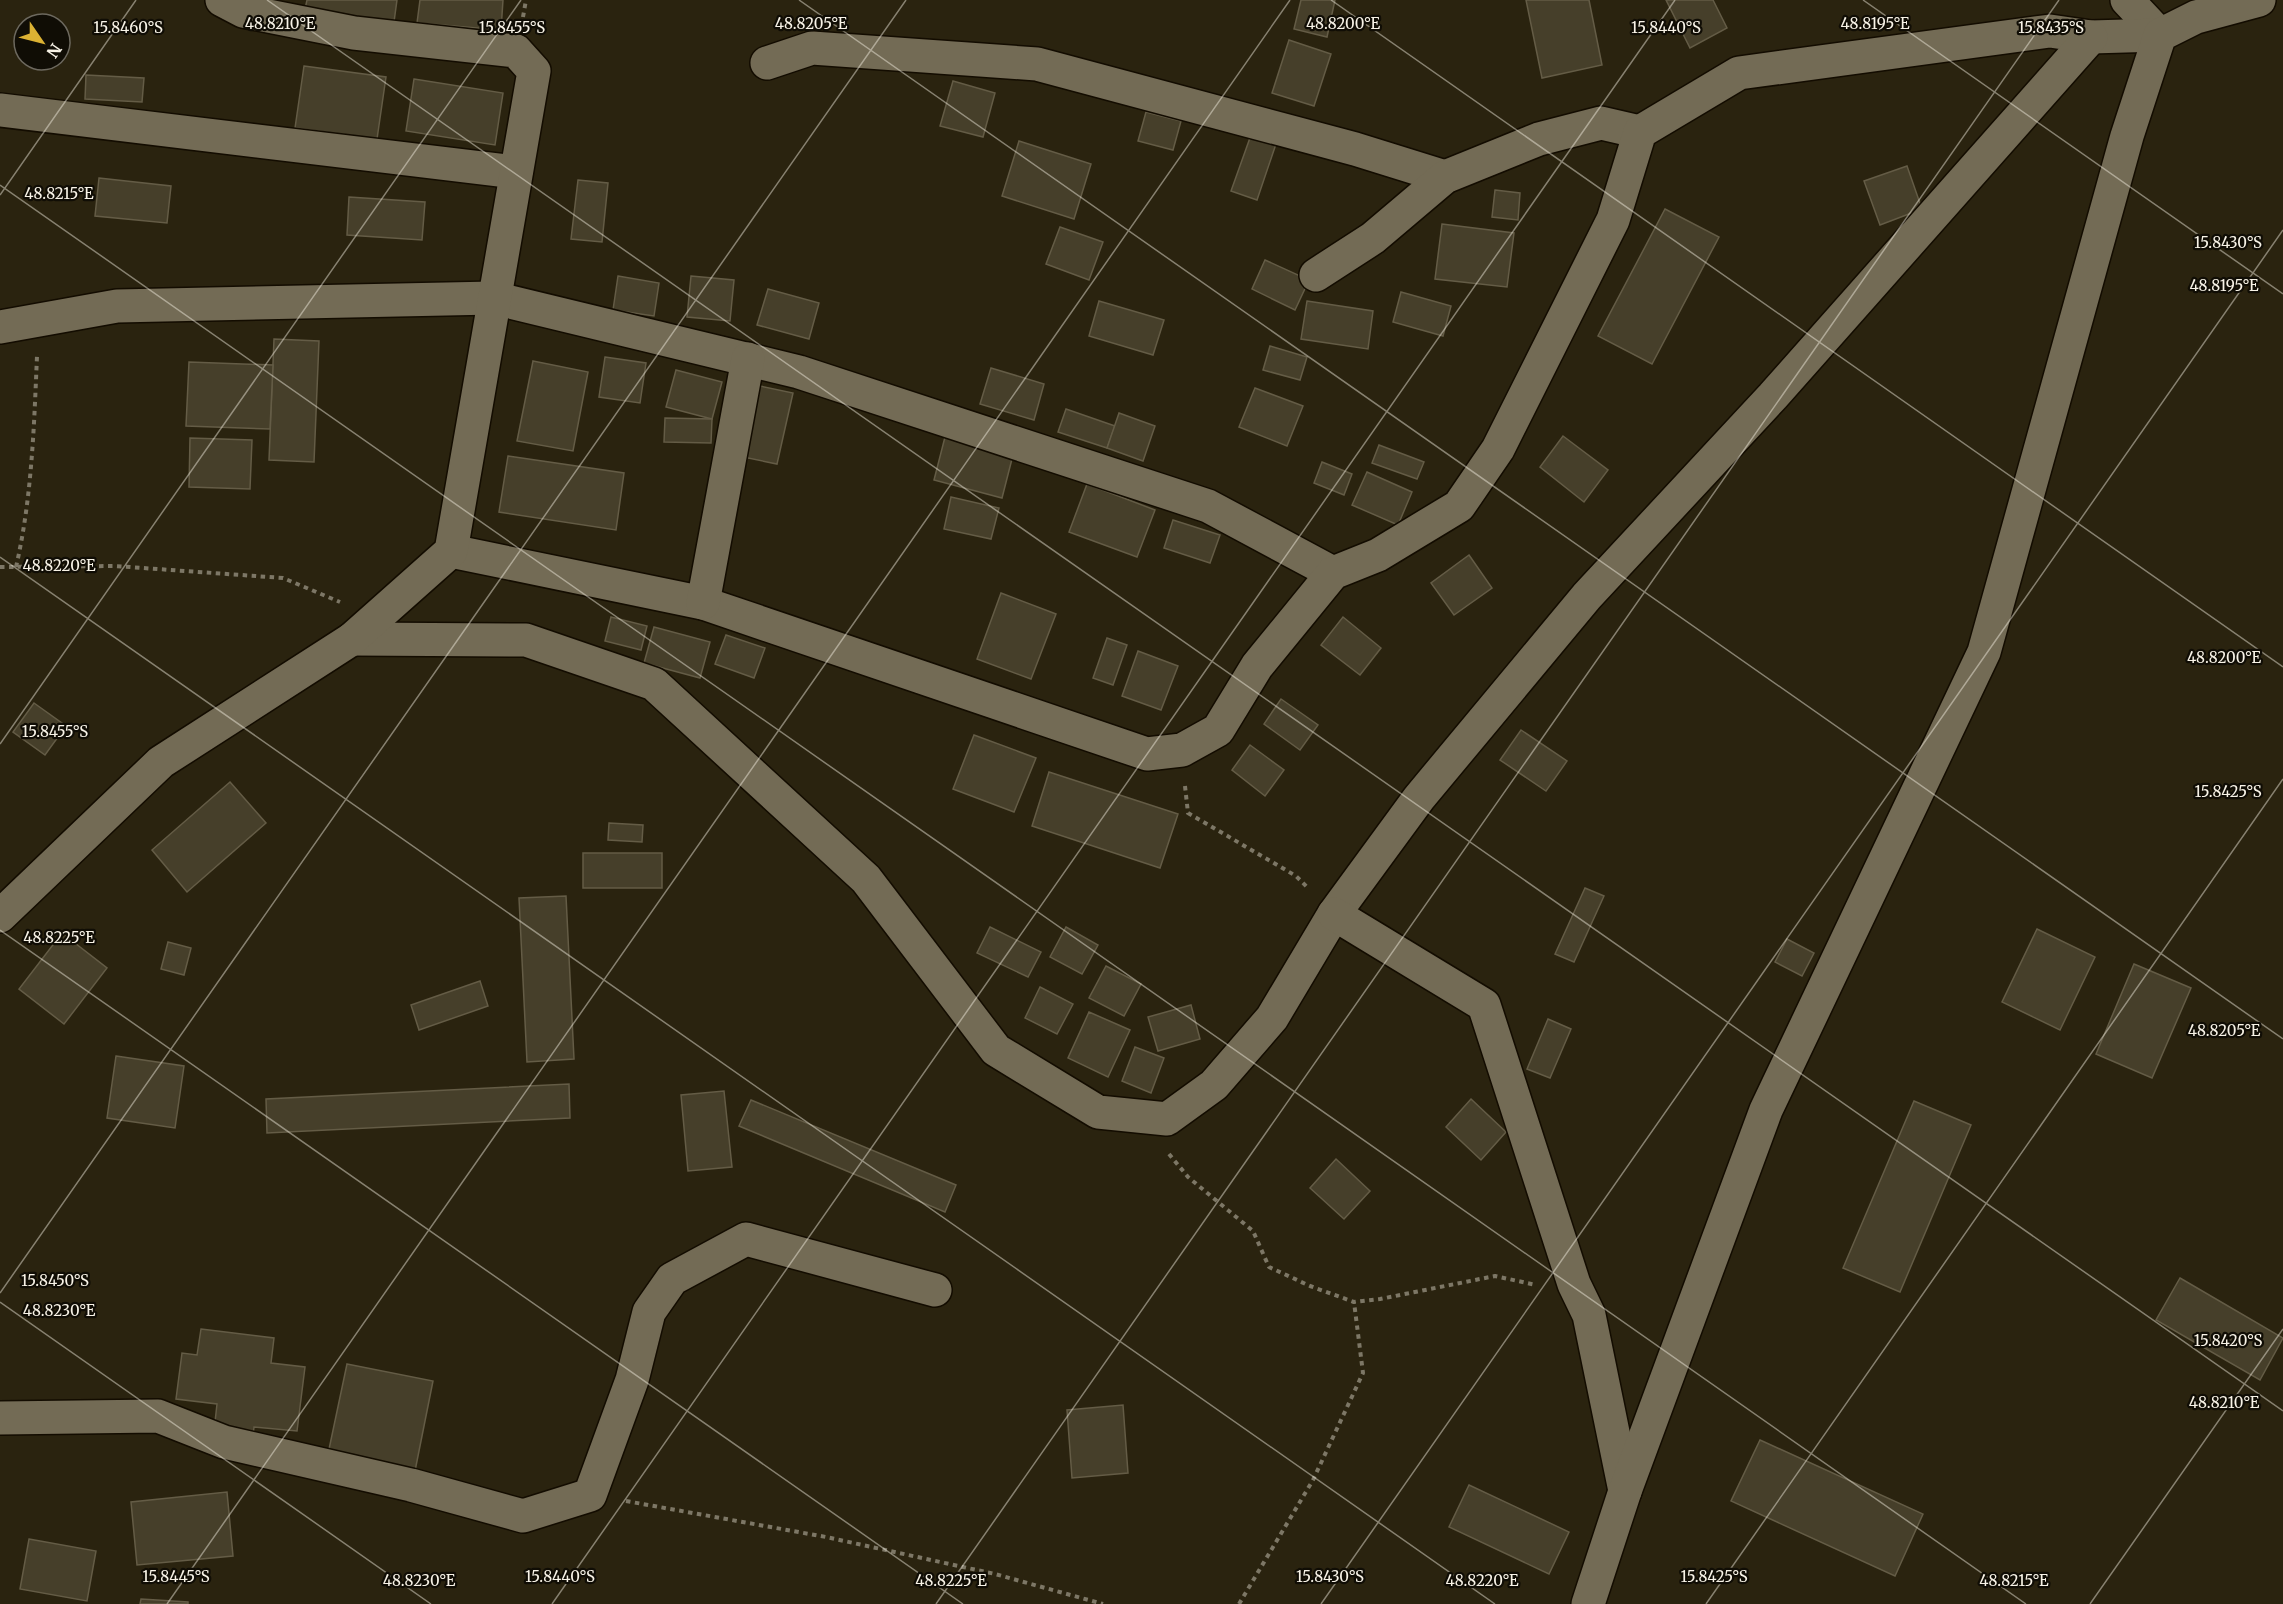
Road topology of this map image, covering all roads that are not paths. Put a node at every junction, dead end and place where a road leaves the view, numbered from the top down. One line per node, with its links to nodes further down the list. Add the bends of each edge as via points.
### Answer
1 (222, 0): 9 (street, via 243,11 354,33 516,51 534,71)
2 (2127, 0): 4 (street)
3 (2259, 0): 4 (street, via 2196,17)
4 (2160, 35): 5 (street); 23 (street, via 2127,136 1984,652 1766,1110)
5 (2091, 37): 8 (street, via 2050,31 1739,73); 19 (street, via 1773,396 1587,596 1419,798)
6 (767, 63): 10 (street, via 812,48 1037,63)
7 (0, 110): 9 (street)
8 (1640, 132): 10 (street, via 1601,123 1539,139); 16 (street, via 1613,220 1498,449 1459,507 1377,555)
9 (516, 172): 12 (street)
10 (1445, 177): 11 (street, via 1372,238)
11 (1316, 275)
12 (494, 298): 13 (street, via 117,306); 14 (street); 15 (street)
13 (0, 327)
14 (748, 359): 16 (street, via 799,372 1208,506); 17 (street)
15 (451, 551): 17 (street); 18 (street)
16 (1333, 573): 17 (street, via 1257,666 1218,730 1182,750 1147,754)
17 (703, 603)
18 (352, 639): 19 (street, via 526,640 654,684 866,879 996,1050 1098,1112 1167,1119 1214,1085 1272,1018); 20 (street, via 160,762)
19 (1334, 914): 23 (street, via 1484,1005 1574,1284 1589,1315)
20 (0, 916)
21 (935, 1290): 22 (street, via 746,1239 672,1279 649,1312 632,1380 590,1495 523,1516 411,1485 224,1442 158,1416)
22 (0, 1418)
23 (1625, 1491): 24 (street)
24 (1588, 1604)

